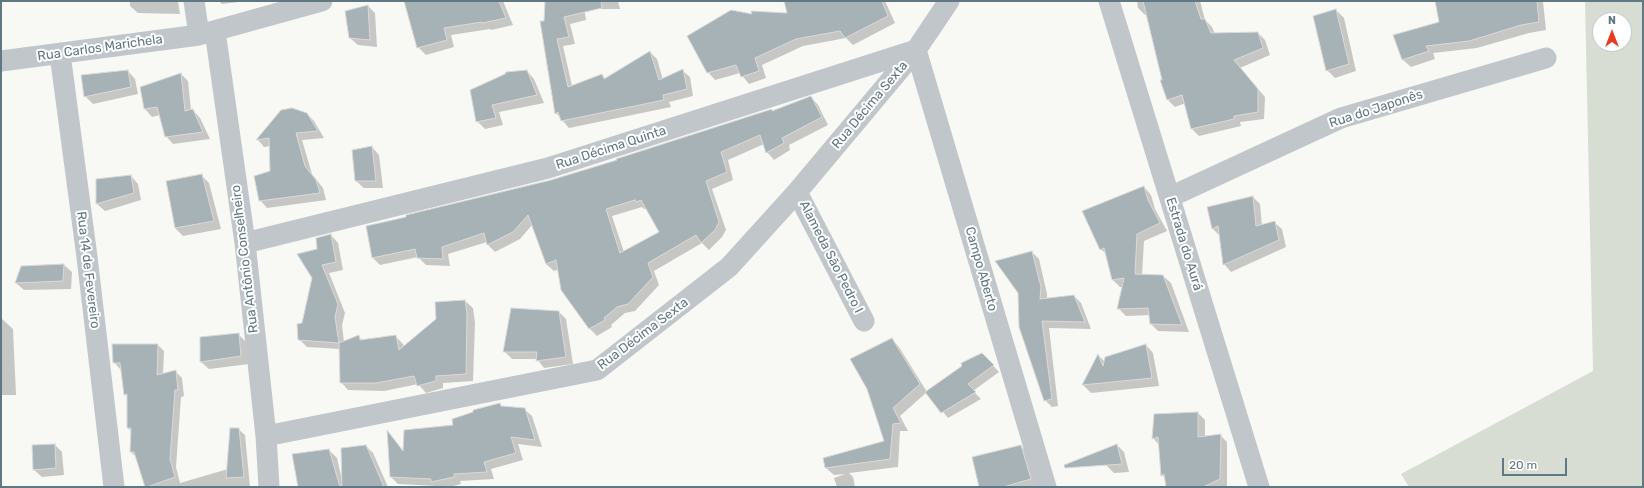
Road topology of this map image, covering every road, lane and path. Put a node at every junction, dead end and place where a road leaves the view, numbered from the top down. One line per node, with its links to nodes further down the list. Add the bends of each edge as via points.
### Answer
1 (194, 1): 5 (street, Rua Antônio Conselheiro)
2 (322, 1): 5 (street, Rua Carlos Marichela)
3 (949, 1): 6 (street)
4 (1109, 1): 11 (street, Estrada do Aurá)
5 (207, 33): 7 (street, Rua Carlos Marichela); 12 (street, Rua Antônio Conselheiro)
6 (916, 50): 10 (street, Rua Décima Sexta); 12 (street, Rua Décima Quinta, via 548,168); 17 (street, Campo Aberto)
7 (60, 54): 9 (street, Rua Carlos Marichela); 15 (street, Rua 14 de Fevereiro)
8 (1546, 58): 11 (street, Rua do Japonês, via 1341,118)
9 (1, 61)
10 (797, 192): 13 (street, Alameda São Pedro I); 14 (street, Rua Décima Sexta, via 729,267 597,370)
11 (1170, 197): 18 (street, Estrada do Aurá)
12 (245, 243): 14 (street, Rua Antônio Conselheiro)
13 (864, 321)
14 (266, 436): 16 (street, Rua Antônio Conselheiro)
15 (114, 487)
16 (270, 487)
17 (1046, 487)
18 (1259, 487)

